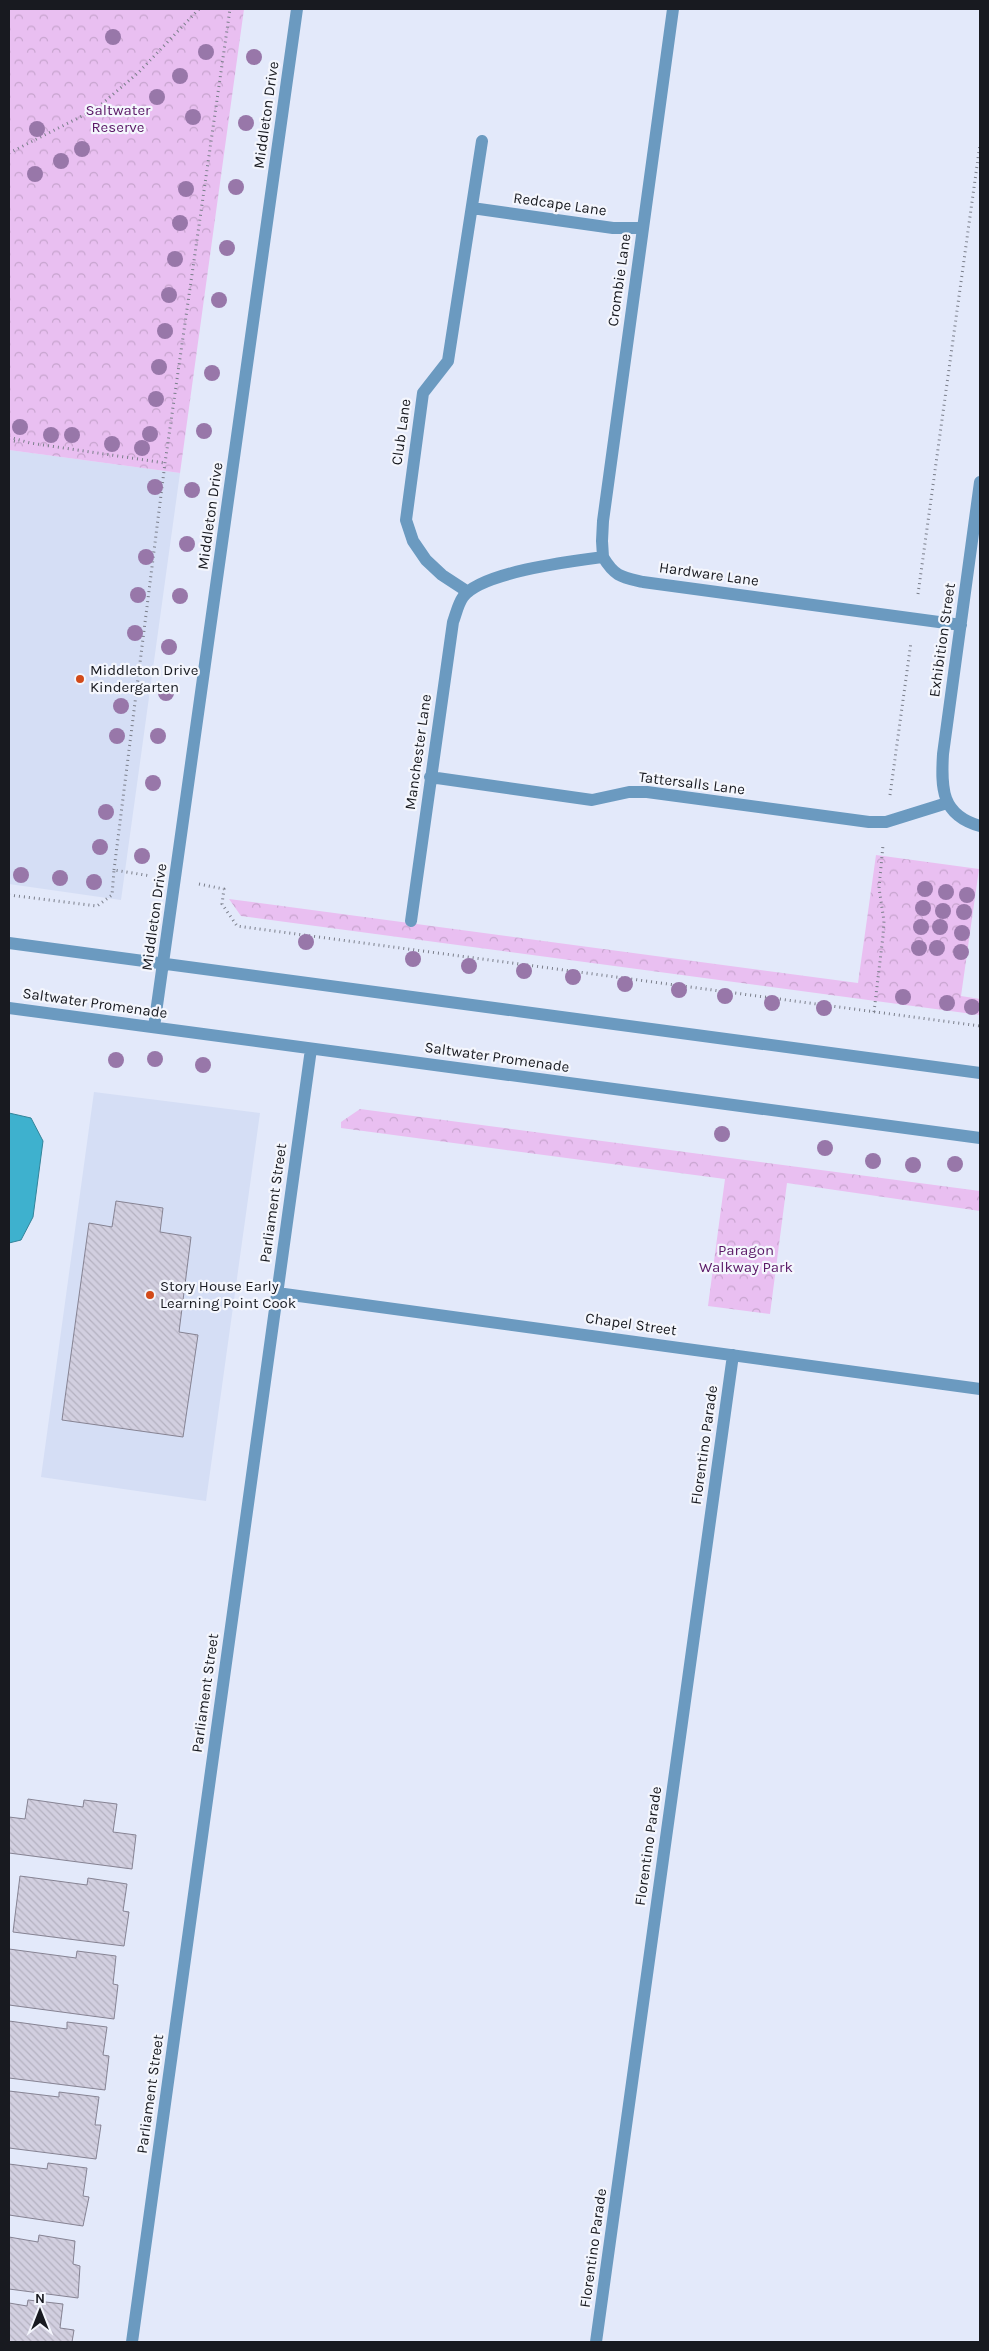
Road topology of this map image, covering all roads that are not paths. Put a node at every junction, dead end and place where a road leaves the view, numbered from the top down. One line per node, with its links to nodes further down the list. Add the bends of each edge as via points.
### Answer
1 (297, 9): 15 (street, Middleton Drive)
2 (673, 9): 5 (street, Crombie Lane)
3 (482, 140): 4 (street, Club Lane)
4 (472, 208): 5 (street, Redcape Lane, via 613,228); 8 (street, Club Lane, via 448,361 423,393 406,520 413,542 426,560)
5 (643, 228): 7 (street, Crombie Lane, via 604,521)
6 (980, 482): 9 (street, Exhibition Street)
7 (604, 556): 8 (street, via 495,577); 9 (street, Hardware Lane, via 611,570 621,577 643,582)
8 (468, 592): 10 (street, Manchester Lane, via 453,622)
9 (960, 625): 11 (street, Exhibition Street, via 943,754 941,783)
10 (430, 777): 11 (street, Tattersalls Lane, via 592,800 646,792 869,822 886,822); 13 (street, Manchester Lane)
11 (947, 803): 12 (street, via 960,816)
12 (980, 826)
13 (411, 920)
14 (9, 943): 15 (street)
15 (163, 963): 17 (street, Middleton Drive); 19 (street)
16 (9, 1008): 17 (street, Saltwater Promenade)
17 (154, 1027): 18 (street, Saltwater Promenade)
18 (312, 1049): 20 (street, Saltwater Promenade); 21 (street, Parliament Street)
19 (980, 1073)
20 (980, 1138)
21 (277, 1293): 22 (street, Chapel Street); 24 (street, Parliament Street)
22 (733, 1355): 23 (street, Chapel Street); 25 (street, Florentino Parade)
23 (980, 1389)
24 (132, 2342)
25 (596, 2342)

